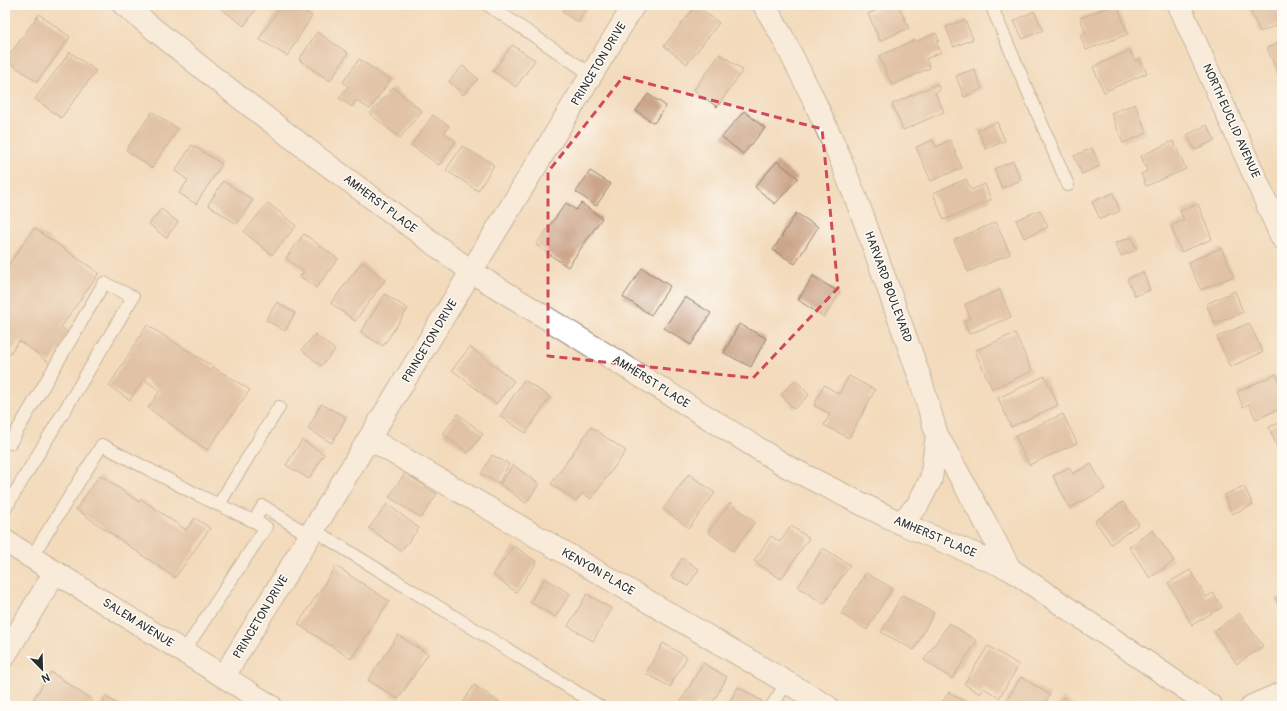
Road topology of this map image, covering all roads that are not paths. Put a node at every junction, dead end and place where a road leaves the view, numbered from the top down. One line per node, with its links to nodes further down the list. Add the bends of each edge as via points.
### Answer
1 (124, 5): 10 (street, AMHERST PLACE, via 317,157)
2 (488, 5): 7 (lane)
3 (634, 5): 7 (street, PRINCETON DRIVE)
4 (764, 5): 12 (street, HARVARD BOULEVARD, via 808,87 838,153 920,378)
5 (990, 5): 8 (lane)
6 (1179, 5): 9 (street, NORTH EUCLID AVENUE)
7 (592, 75): 10 (street, PRINCETON DRIVE)
8 (1068, 185)
9 (1282, 238)
10 (472, 272): 13 (street, PRINCETON DRIVE); 18 (street, AMHERST PLACE, via 788,467)
11 (279, 407): 15 (lane)
12 (936, 435): 18 (street, via 931,479 917,506); 22 (street, HARVARD BOULEVARD)
13 (370, 439): 19 (street, PRINCETON DRIVE); 27 (street, KENYON PLACE)
14 (10, 443): 16 (lane, via 104,283 133,297)
15 (219, 504): 17 (lane); 21 (lane, via 102,445)
16 (5, 509)
17 (254, 521): 19 (lane, via 263,506); 24 (lane, via 266,527)
18 (900, 523): 22 (street, AMHERST PLACE)
19 (312, 533): 26 (street, PRINCETON DRIVE); 30 (lane)
20 (5, 541): 21 (street, SALEM AVENUE)
21 (32, 558): 23 (street, SALEM AVENUE)
22 (1010, 569): 33 (street, AMHERST PLACE)
23 (55, 572): 24 (street, SALEM AVENUE); 25 (street)
24 (184, 651): 26 (street, SALEM AVENUE)
25 (5, 655)
26 (224, 676): 29 (street, SALEM AVENUE)
27 (787, 682): 31 (lane); 32 (street, KENYON PLACE)
28 (1282, 693): 34 (street)
29 (271, 706)
30 (600, 706)
31 (772, 706)
32 (827, 706)
33 (1211, 706)
34 (1252, 706)

